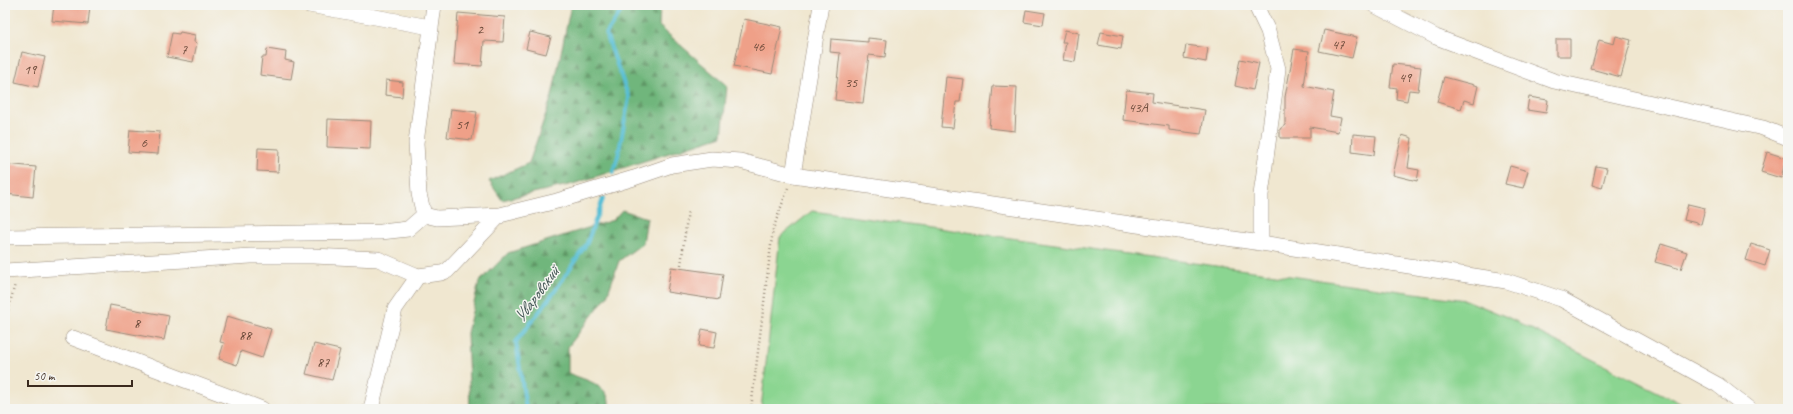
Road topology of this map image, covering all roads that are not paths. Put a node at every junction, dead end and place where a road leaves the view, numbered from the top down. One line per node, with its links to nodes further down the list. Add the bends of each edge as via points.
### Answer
1 (309, 5): 6 (street)
2 (434, 5): 6 (street)
3 (821, 5): 8 (street)
4 (1374, 5): 7 (street, via 1436,37 1554,81 1763,128)
5 (1259, 7): 12 (street, via 1278,69 1261,195)
6 (430, 27): 9 (street, via 416,143 419,194)
7 (1788, 138)
8 (793, 175): 10 (street, via 740,161 712,159 672,165 557,201); 12 (street)
9 (424, 215): 10 (street, via 437,218); 11 (street, via 408,229 381,232)
10 (500, 215): 14 (street, via 447,271)
11 (5, 237)
12 (1261, 243): 18 (street, via 1506,281 1561,299 1718,385)
13 (12, 271): 14 (street, via 251,256 313,256 378,259)
14 (418, 276): 17 (street, via 395,309)
15 (74, 338): 16 (street)
16 (262, 409)
17 (370, 409)
18 (1749, 409)

